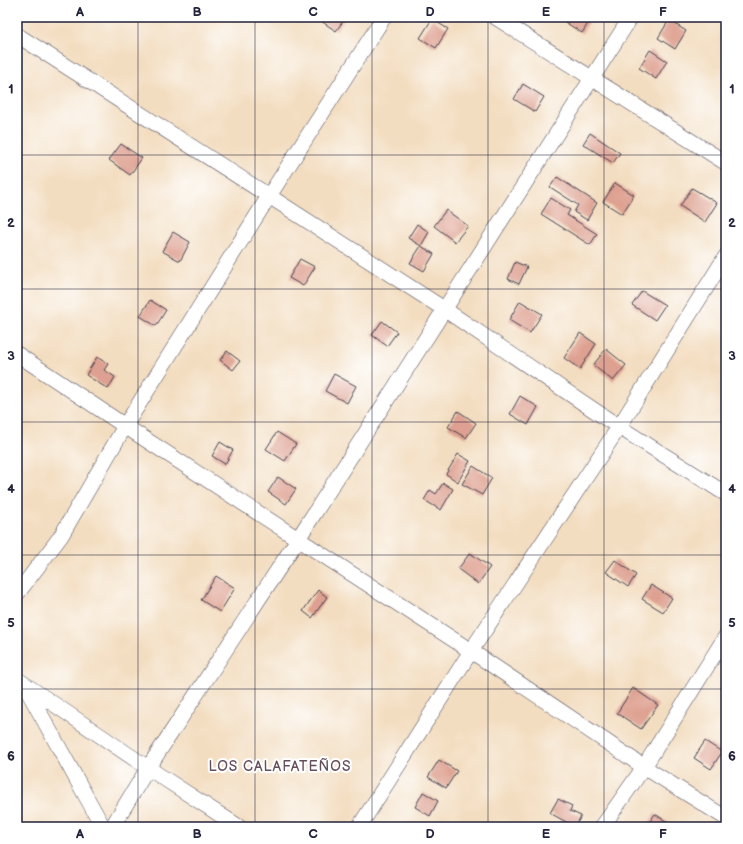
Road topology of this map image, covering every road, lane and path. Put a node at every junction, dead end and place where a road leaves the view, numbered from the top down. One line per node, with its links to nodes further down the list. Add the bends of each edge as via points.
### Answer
1 (384, 17): 7 (street)
2 (495, 17): 5 (street)
3 (631, 17): 5 (street)
4 (17, 34): 7 (street)
5 (592, 78): 6 (street); 9 (street)
6 (726, 163)
7 (269, 196): 9 (street); 11 (street)
8 (726, 256): 12 (street)
9 (444, 309): 12 (street); 14 (street)
10 (17, 354): 11 (street)
11 (126, 426): 14 (street); 15 (street, via 61,536)
12 (620, 427): 13 (street); 17 (street)
13 (726, 494)
14 (298, 539): 17 (street); 20 (street)
15 (17, 594)
16 (726, 636): 19 (street)
17 (471, 651): 19 (street); 25 (street)
18 (20, 681): 20 (street); 22 (street)
19 (644, 767): 21 (street); 26 (street)
20 (148, 768): 23 (street); 24 (street)
21 (726, 818)
22 (103, 827)
23 (112, 827)
24 (239, 827)
25 (359, 827)
26 (602, 827)

